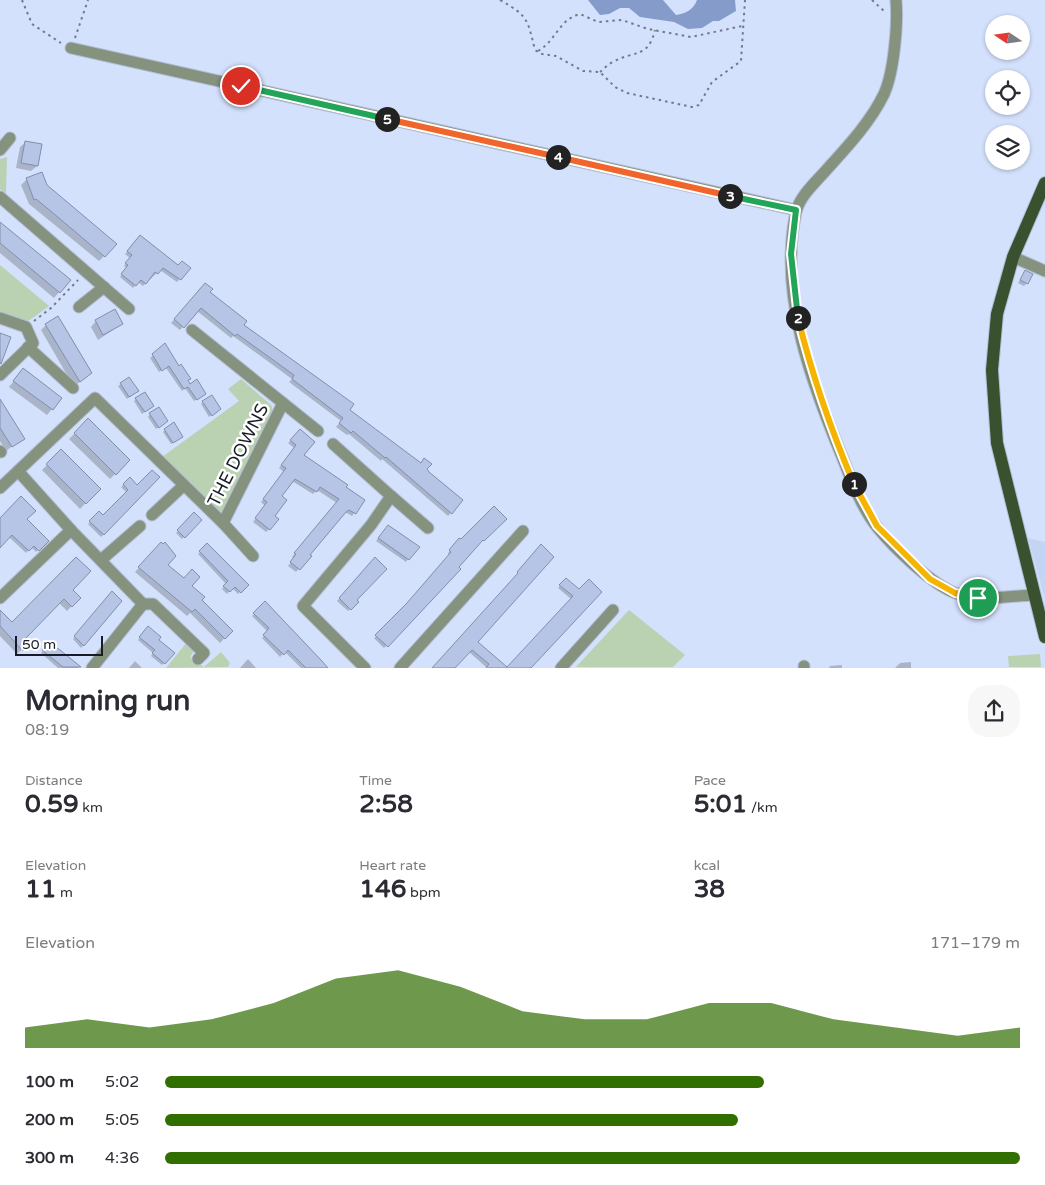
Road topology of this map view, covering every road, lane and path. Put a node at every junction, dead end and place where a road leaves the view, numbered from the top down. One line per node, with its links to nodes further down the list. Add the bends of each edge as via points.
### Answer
1 (22, 0): 10 (path, via 32,24)
2 (88, 0): 10 (path)
3 (500, 0): 11 (path, via 523,13)
4 (745, 0): 8 (path)
5 (872, 0): 7 (path, via 882,11)
6 (896, 0): 7 (street)
7 (897, 15): 17 (street, via 893,55 884,92 865,125 805,194)
8 (742, 26): 9 (path, via 691,37); 12 (path, via 741,61 712,82 699,105 692,108 628,93 615,87)
9 (655, 30): 11 (path, via 622,20 598,22 580,14 562,23 554,38); 12 (path, via 649,46 640,54 612,62)
10 (71, 48): 17 (street)
11 (538, 51): 12 (path, via 556,56 583,71)
12 (600, 72)
13 (10, 138): 14 (street)
14 (0, 150)
15 (1045, 183): 18 (main road)
16 (0, 197): 19 (street)
17 (796, 210): 45 (street, via 791,254 795,306 809,363 853,482 877,526 930,579 955,593 978,598)
18 (1013, 257): 20 (street); 45 (main road, via 997,314 992,370 997,443)
19 (85, 271): 21 (street); 25 (path, via 51,308)
20 (1045, 271)
21 (104, 287): 22 (street); 23 (street)
22 (80, 307)
23 (129, 309)
24 (0, 318): 25 (street)
25 (26, 327): 27 (street, via 33,343)
26 (192, 330): 30 (street, THE DOWNS)
27 (28, 347): 28 (street); 29 (street)
28 (0, 375)
29 (72, 388)
30 (283, 403): 31 (street, THE DOWNS); 38 (street, THE DOWNS)
31 (318, 431)
32 (333, 444): 36 (street)
33 (18, 472): 34 (street, THE DOWNS, via 95,398); 35 (street, THE DOWNS); 41 (street)
34 (183, 486): 37 (street, THE DOWNS); 38 (street, THE DOWNS)
35 (0, 488)
36 (391, 496): 40 (street); 52 (street, via 303,606)
37 (152, 515)
38 (223, 523): 43 (street, THE DOWNS)
39 (140, 526): 44 (street)
40 (428, 528)
41 (71, 530): 44 (street); 46 (street)
42 (523, 531): 53 (street)
43 (252, 556)
44 (101, 560): 47 (street)
45 (1034, 595): 49 (main road)
46 (0, 598)
47 (143, 604): 50 (street, via 153,604 204,653); 51 (street)
48 (613, 610): 54 (street)
49 (1045, 637)
50 (198, 659)
51 (92, 668)
52 (365, 668)
53 (400, 668)
54 (561, 668)

